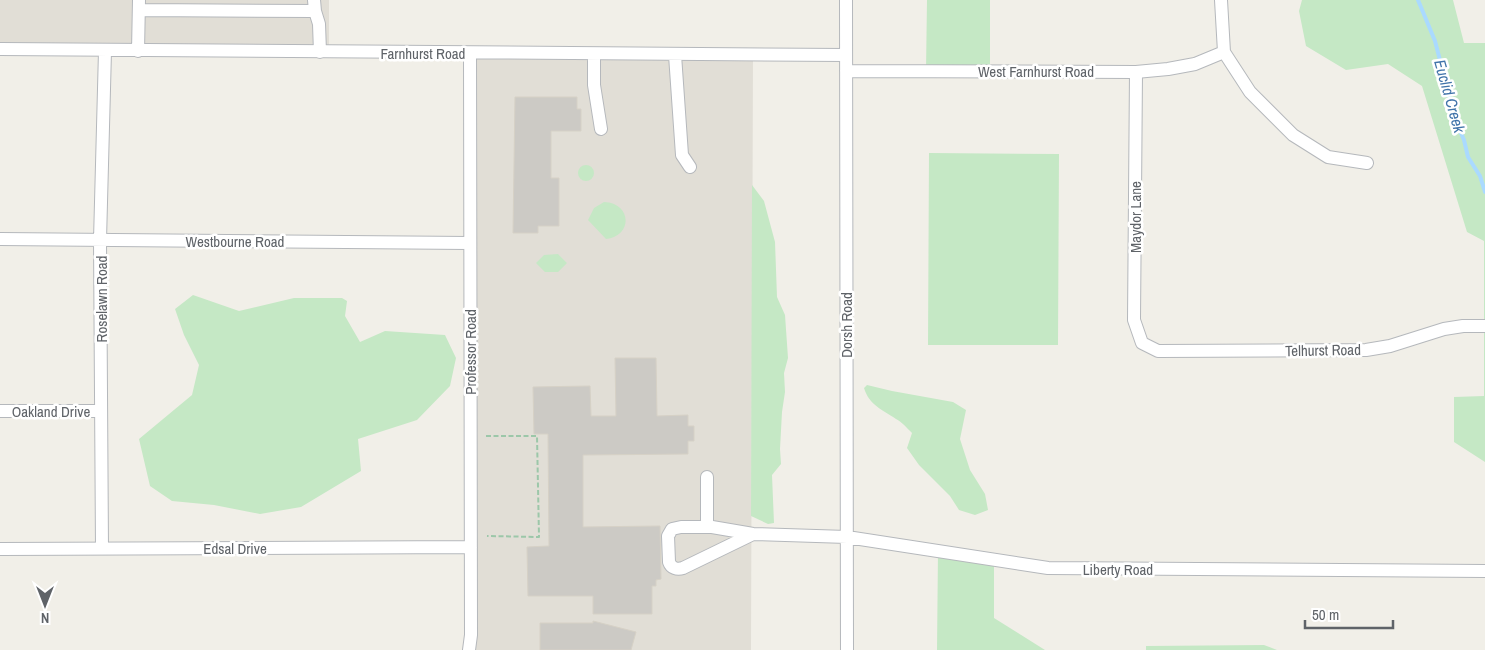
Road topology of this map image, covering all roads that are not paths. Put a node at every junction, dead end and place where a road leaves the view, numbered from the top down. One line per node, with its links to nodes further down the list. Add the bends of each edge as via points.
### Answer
1 (846, 0): 14 (street, Dorsh Road)
2 (1221, 0): 10 (street)
3 (139, 5): 4 (street); 8 (street)
4 (215, 5): 5 (street)
5 (314, 6): 9 (street, via 319,24)
6 (0, 49): 7 (street, Farnhurst Road)
7 (105, 50): 8 (street, Farnhurst Road); 21 (street, Roselawn Road)
8 (138, 51): 9 (street, Farnhurst Road)
9 (320, 52): 11 (street, Farnhurst Road)
10 (1224, 52): 16 (street, West Farnhurst Road, via 1195,64); 18 (street, via 1250,92 1293,135 1328,157)
11 (470, 53): 12 (street, Farnhurst Road); 22 (street, Professor Road)
12 (594, 54): 13 (street, Farnhurst Road); 17 (street, via 594,86)
13 (674, 55): 14 (street, Farnhurst Road); 19 (street, via 682,155)
14 (846, 55): 15 (street, Dorsh Road)
15 (846, 70): 16 (street, West Farnhurst Road); 30 (street, Dorsh Road)
16 (1136, 72): 24 (street, Maydor Lane, via 1134,320 1142,343)
17 (601, 129)
18 (1367, 163)
19 (690, 168)
20 (0, 239): 21 (street, Westbourne Road)
21 (100, 240): 22 (street, Westbourne Road); 26 (street, Roselawn Road)
22 (469, 243): 31 (street, Professor Road)
23 (1479, 326): 24 (street, Telhurst Road, via 1444,329 1366,350)
24 (1158, 351)
25 (0, 411): 26 (street, Oakland Drive)
26 (101, 411): 32 (street, Roselawn Road)
27 (707, 477): 28 (street)
28 (707, 527): 29 (street, Liberty Road); 29 (street, Liberty Road, via 672,529 668,536 670,565 683,568)
29 (753, 534): 30 (street, Liberty Road)
30 (847, 537): 34 (street, Liberty Road, via 1048,568); 36 (street, Dorsh Road)
31 (471, 547): 32 (street, Edsal Drive); 35 (street, Professor Road)
32 (102, 548): 33 (street, Edsal Drive)
33 (0, 549)
34 (1485, 571)
35 (469, 650)
36 (847, 650)

